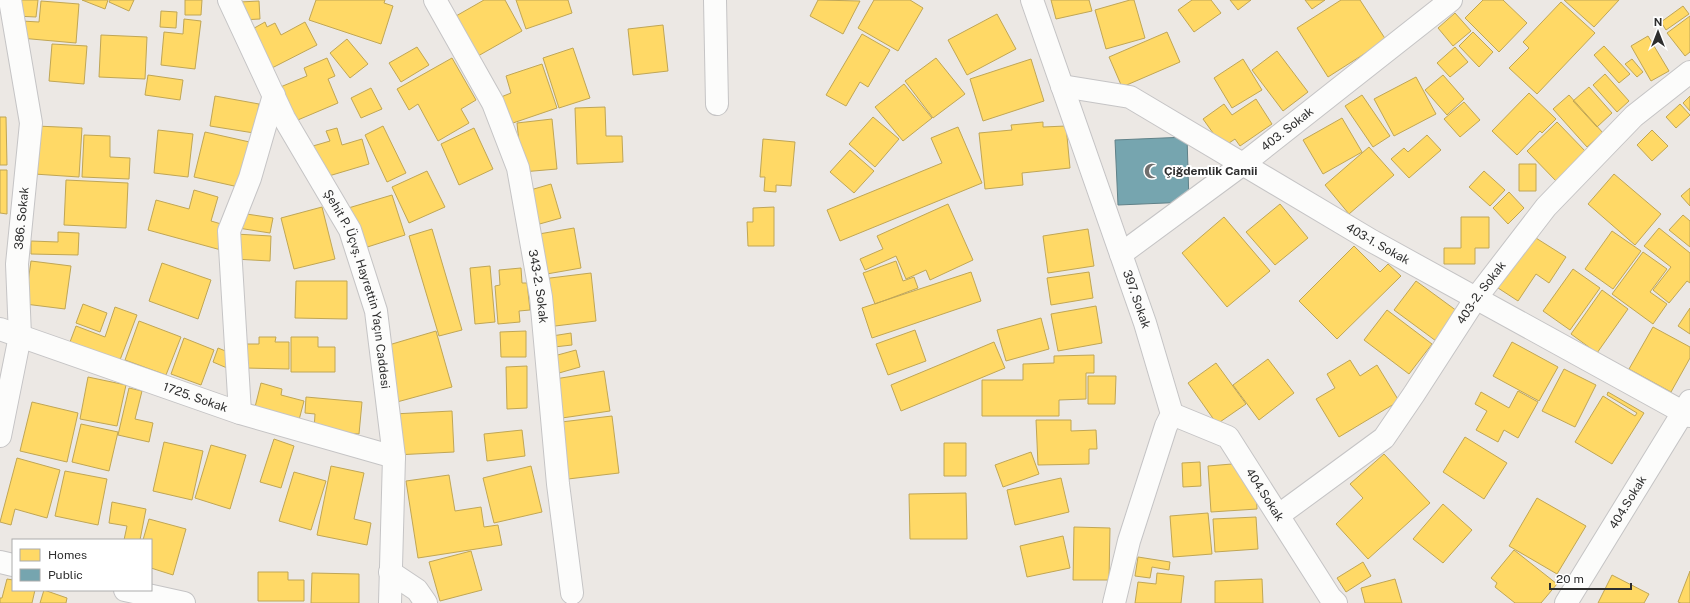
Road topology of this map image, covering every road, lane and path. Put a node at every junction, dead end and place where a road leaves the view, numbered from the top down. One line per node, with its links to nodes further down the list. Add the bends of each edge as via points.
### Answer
1 (10, 0): 15 (street, 386. Sokak, via 31,123 17,264)
2 (229, 0): 9 (street, Şehit P. Üçvş. Hayrettin Yaçın Caddesi)
3 (435, 0): 26 (street, 343-2. Sokak, via 492,103 518,168 541,297 558,484)
4 (715, 0): 10 (street)
5 (1032, 0): 8 (street, 397. Sokak)
6 (1451, 0): 11 (street, 403. Sokak)
7 (1690, 72): 13 (street, 403-2. Sokak, via 1634,116 1546,207)
8 (1062, 86): 11 (street, 403-1. Sokak, via 1130,97); 12 (street, 397. Sokak)
9 (274, 95): 17 (street, via 250,178 229,231); 20 (street, Şehit P. Üçvş. Hayrettin Yaçın Caddesi, via 284,118 350,230 376,311)
10 (717, 104)
11 (1243, 164): 12 (street, 403. Sokak); 13 (street, 403-1. Sokak, via 1372,241)
12 (1121, 254): 18 (street, 397. Sokak)
13 (1476, 298): 16 (street, 403-1. Sokak); 21 (street, 403-2. Sokak, via 1384,438)
14 (0, 329): 15 (street, 1725. Sokak)
15 (20, 336): 17 (street, 1725. Sokak); 19 (street, 386. Sokak)
16 (1688, 410): 32 (street, 404.Sokak)
17 (240, 413): 20 (street, 1725. Sokak)
18 (1172, 414): 21 (street, 404.Sokak, via 1228,437); 30 (street, via 1129,541)
19 (0, 436)
20 (394, 457): 24 (street, Şehit P. Üçvş. Hayrettin Yaçın Caddesi)
21 (1279, 515): 31 (street, 404.Sokak)
22 (0, 562): 23 (street)
23 (12, 565)
24 (390, 572): 28 (street, Şehit P. Üçvş. Hayrettin Yaçın Caddesi); 29 (street, via 416,590)
25 (130, 591): 27 (street)
26 (572, 593)
27 (184, 603)
28 (390, 603)
29 (426, 603)
30 (1114, 603)
31 (1336, 603)
32 (1566, 603)

